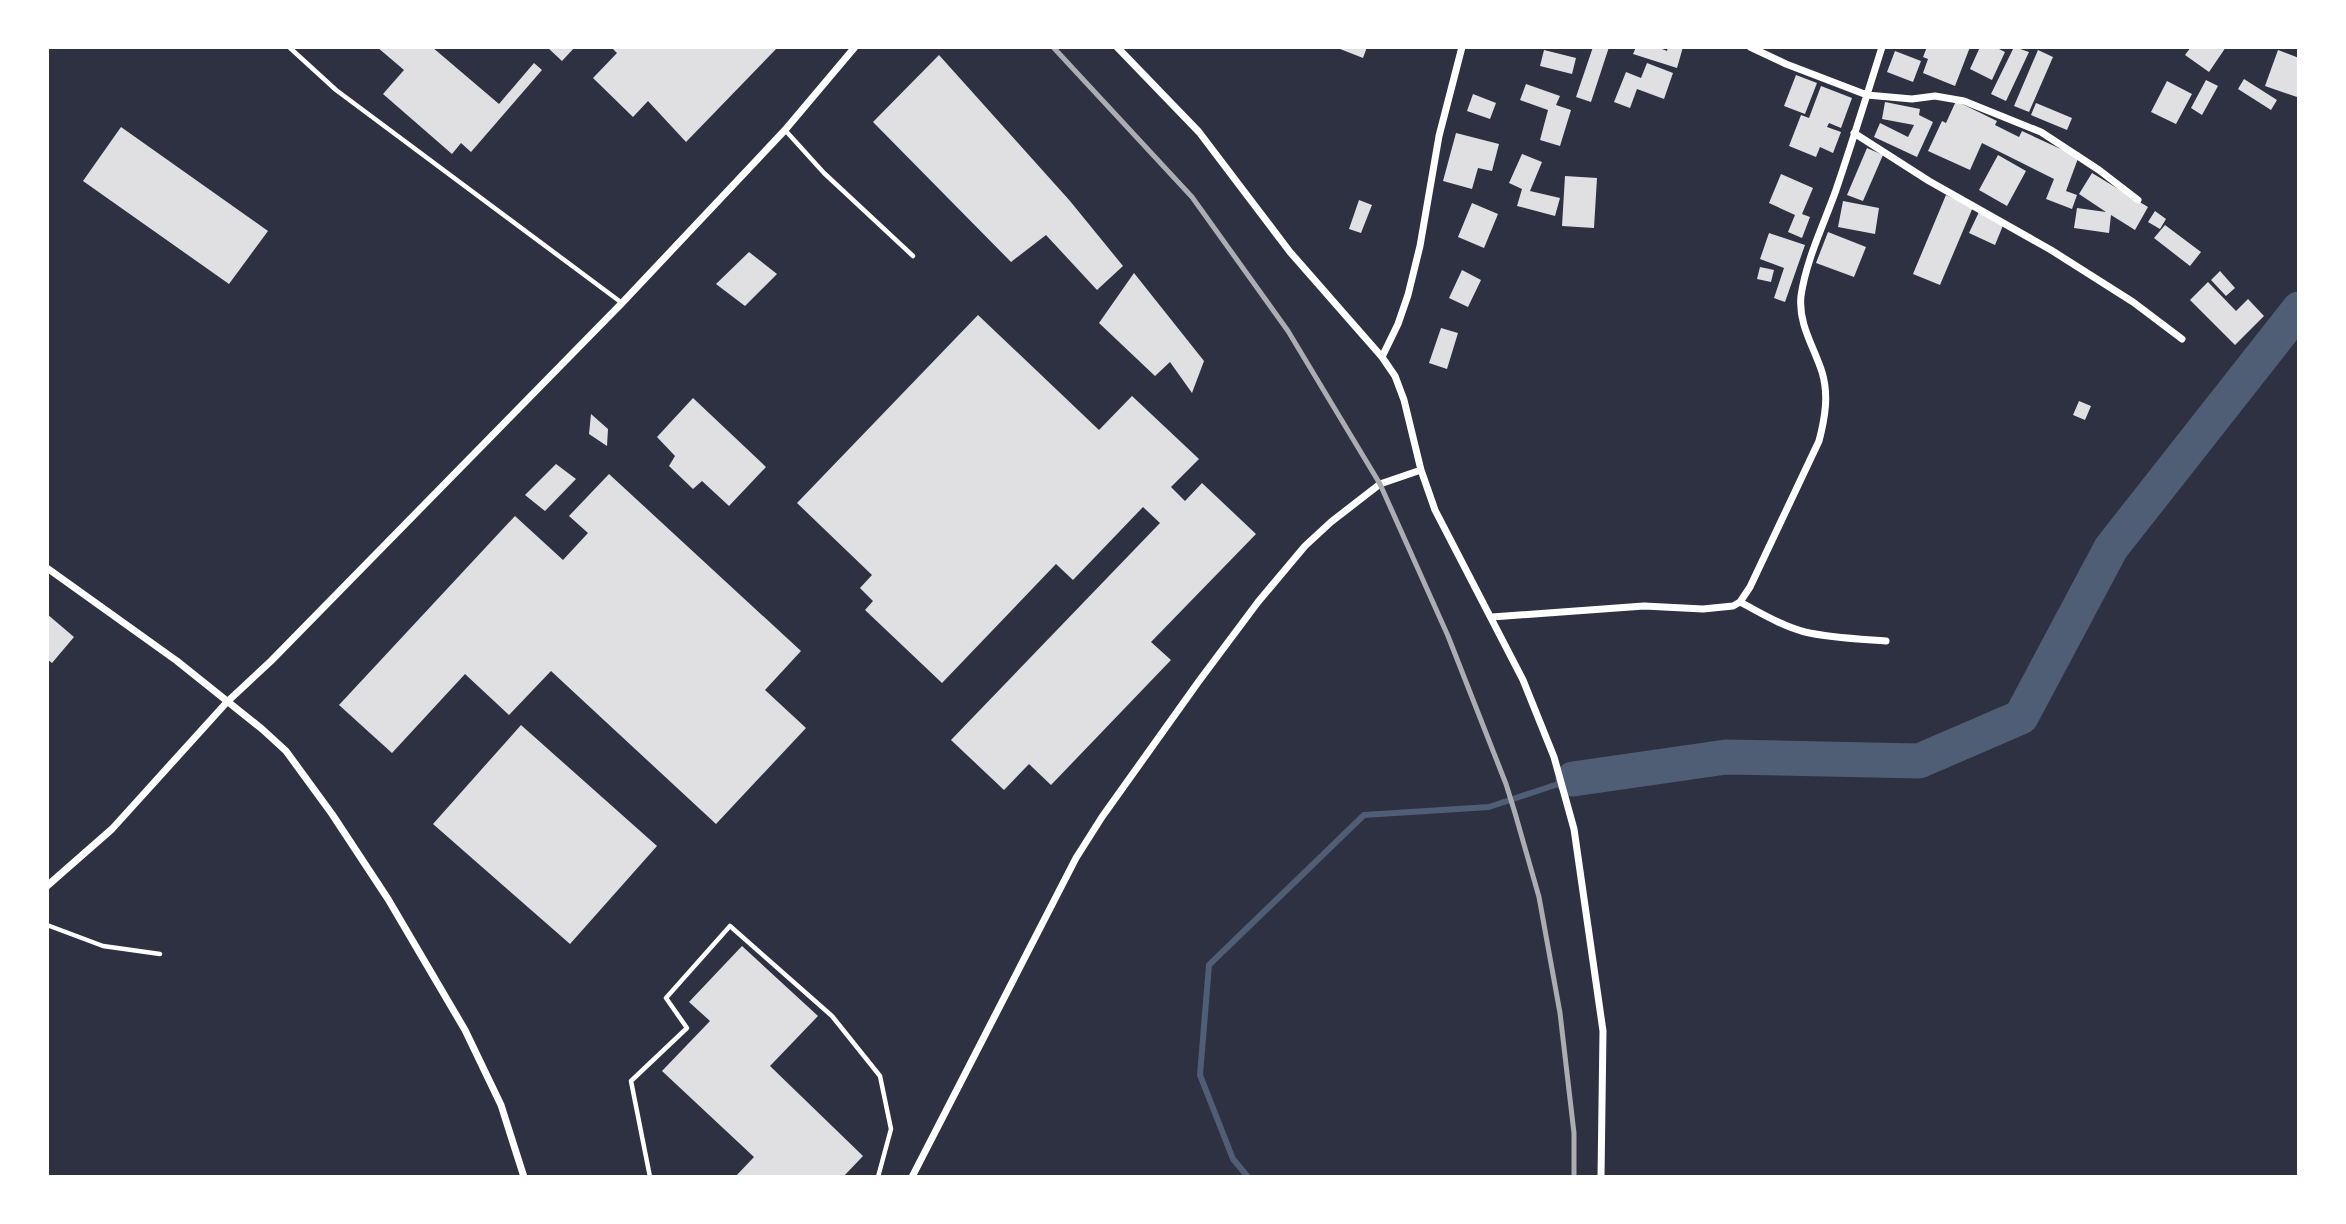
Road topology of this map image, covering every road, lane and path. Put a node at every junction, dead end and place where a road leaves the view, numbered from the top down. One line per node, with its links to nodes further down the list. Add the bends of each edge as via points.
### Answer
1 (289, 47): 12 (lane, via 336,90)
2 (855, 47): 8 (street)
3 (1117, 47): 14 (street, via 1199,132 1290,253)
4 (1462, 47): 14 (street, via 1439,136 1408,295)
5 (1750, 47): 7 (street)
6 (1882, 47): 7 (street)
7 (1867, 94): 9 (street); 10 (street, via 1964,101 2040,132)
8 (785, 130): 11 (lane); 12 (street)
9 (1854, 133): 13 (street, via 2051,250); 17 (street, via 1801,294 1801,313 1822,374 1825,417 1819,441)
10 (2138, 200)
11 (913, 256)
12 (622, 303): 20 (street)
13 (2182, 339)
14 (1382, 357): 15 (street, via 1404,400)
15 (1421, 470): 18 (street, via 1436,510); 27 (street, via 1380,484 1305,547 1183,704 1076,858)
16 (47, 568): 20 (street)
17 (1740, 602): 18 (street, via 1703,609 1644,606); 19 (street, via 1804,631)
18 (1492, 617): 28 (street, via 1554,757 1574,829 1603,1031)
19 (1886, 641)
20 (227, 702): 21 (street, via 112,829); 24 (street, via 286,751 387,899 465,1030 500,1105)
21 (47, 886)
22 (47, 925): 23 (lane, via 103,946)
23 (160, 954)
24 (524, 1177)
25 (650, 1177): 26 (lane, via 631,1081 687,1028 666,998 730,926 832,1016 880,1076 891,1129)
26 (878, 1177)
27 (912, 1177)
28 (1601, 1177)

